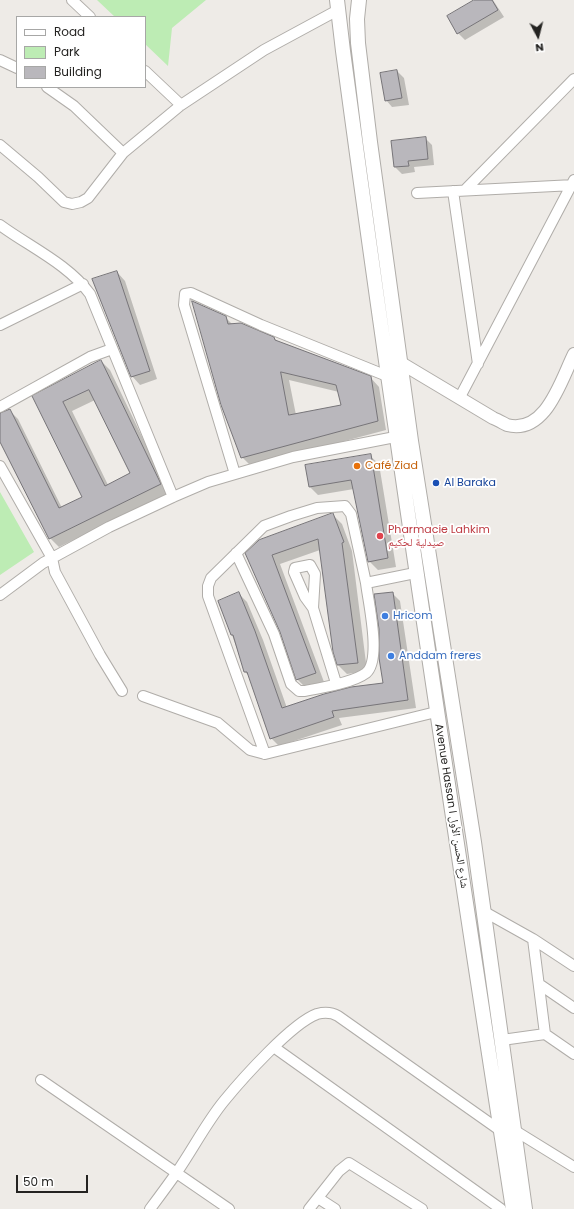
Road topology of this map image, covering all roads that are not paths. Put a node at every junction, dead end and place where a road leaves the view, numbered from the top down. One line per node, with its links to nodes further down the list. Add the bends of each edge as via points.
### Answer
1 (72, 0): 4 (street)
2 (359, 4): 3 (main road, via 356,12 346,15); 22 (main road, via 358,30 363,94)
3 (338, 5): 10 (street); 24 (main road, Avenue Hassan I شارع الحسن الأول)
4 (89, 16)
5 (0, 60): 6 (street)
6 (16, 68)
7 (146, 72): 10 (street)
8 (574, 79): 14 (street)
9 (48, 88): 12 (street, via 74,106)
10 (181, 105): 12 (street)
11 (0, 145): 12 (street, via 57,197 72,204 88,198)
12 (123, 154)
13 (573, 183): 14 (street); 23 (street)
14 (465, 190): 15 (street)
15 (453, 191): 16 (street); 23 (street)
16 (417, 193)
17 (0, 225): 18 (street, via 71,273)
18 (83, 284): 19 (street); 20 (street, via 90,294)
19 (0, 325)
20 (112, 349): 26 (street, via 90,357); 30 (street)
21 (574, 354): 25 (street, via 545,412 534,422 508,425)
22 (401, 363): 25 (street); 42 (main road)
23 (478, 364): 25 (street)
24 (387, 376): 27 (main road, Avenue Hassan I شارع الحسن الأول); 29 (street, via 261,325 191,293 185,294 184,305)
25 (460, 397)
26 (0, 407)
27 (395, 437): 29 (street, via 308,454); 33 (main road, Avenue Hassan I شارع الحسن الأول)
28 (0, 466): 32 (street)
29 (235, 474): 30 (street)
30 (172, 497): 32 (street)
31 (236, 553): 34 (street, via 264,526 317,508 345,506 351,514); 37 (street, via 274,634 295,688 304,691); 41 (street, via 211,578 208,596)
32 (52, 558): 35 (street); 38 (street, via 55,572)
33 (415, 573): 34 (street); 40 (main road, Avenue Hassan I شارع الحسن الأول)
34 (366, 583): 37 (street, via 374,648 373,662 366,673)
35 (0, 594)
36 (313, 608): 37 (street)
37 (336, 683)
38 (122, 691)
39 (143, 696): 41 (street, via 218,723 250,750)
40 (436, 712): 41 (street); 52 (main road, Avenue Hassan I شارع الحسن الأول)
41 (265, 754)
42 (483, 911): 43 (street); 48 (main road)
43 (533, 939): 44 (street); 45 (street)
44 (574, 966)
45 (539, 984): 46 (street); 47 (street)
46 (574, 1008)
47 (545, 1034): 48 (street); 50 (street)
48 (502, 1040): 52 (main road)
49 (275, 1048): 52 (street, via 304,1021 316,1015 332,1013); 54 (street, via 224,1101); 61 (street)
50 (574, 1054)
51 (40, 1080): 54 (street)
52 (507, 1130): 53 (street); 62 (main road, Avenue Hassan I شارع الحسن الأول)
53 (574, 1167)
54 (177, 1173): 56 (street); 57 (street)
55 (318, 1198): 58 (street); 59 (street); 60 (street, via 339,1171 349,1163)
56 (150, 1209)
57 (229, 1209)
58 (309, 1209)
59 (335, 1209)
60 (422, 1209)
61 (502, 1209)
62 (522, 1209)

